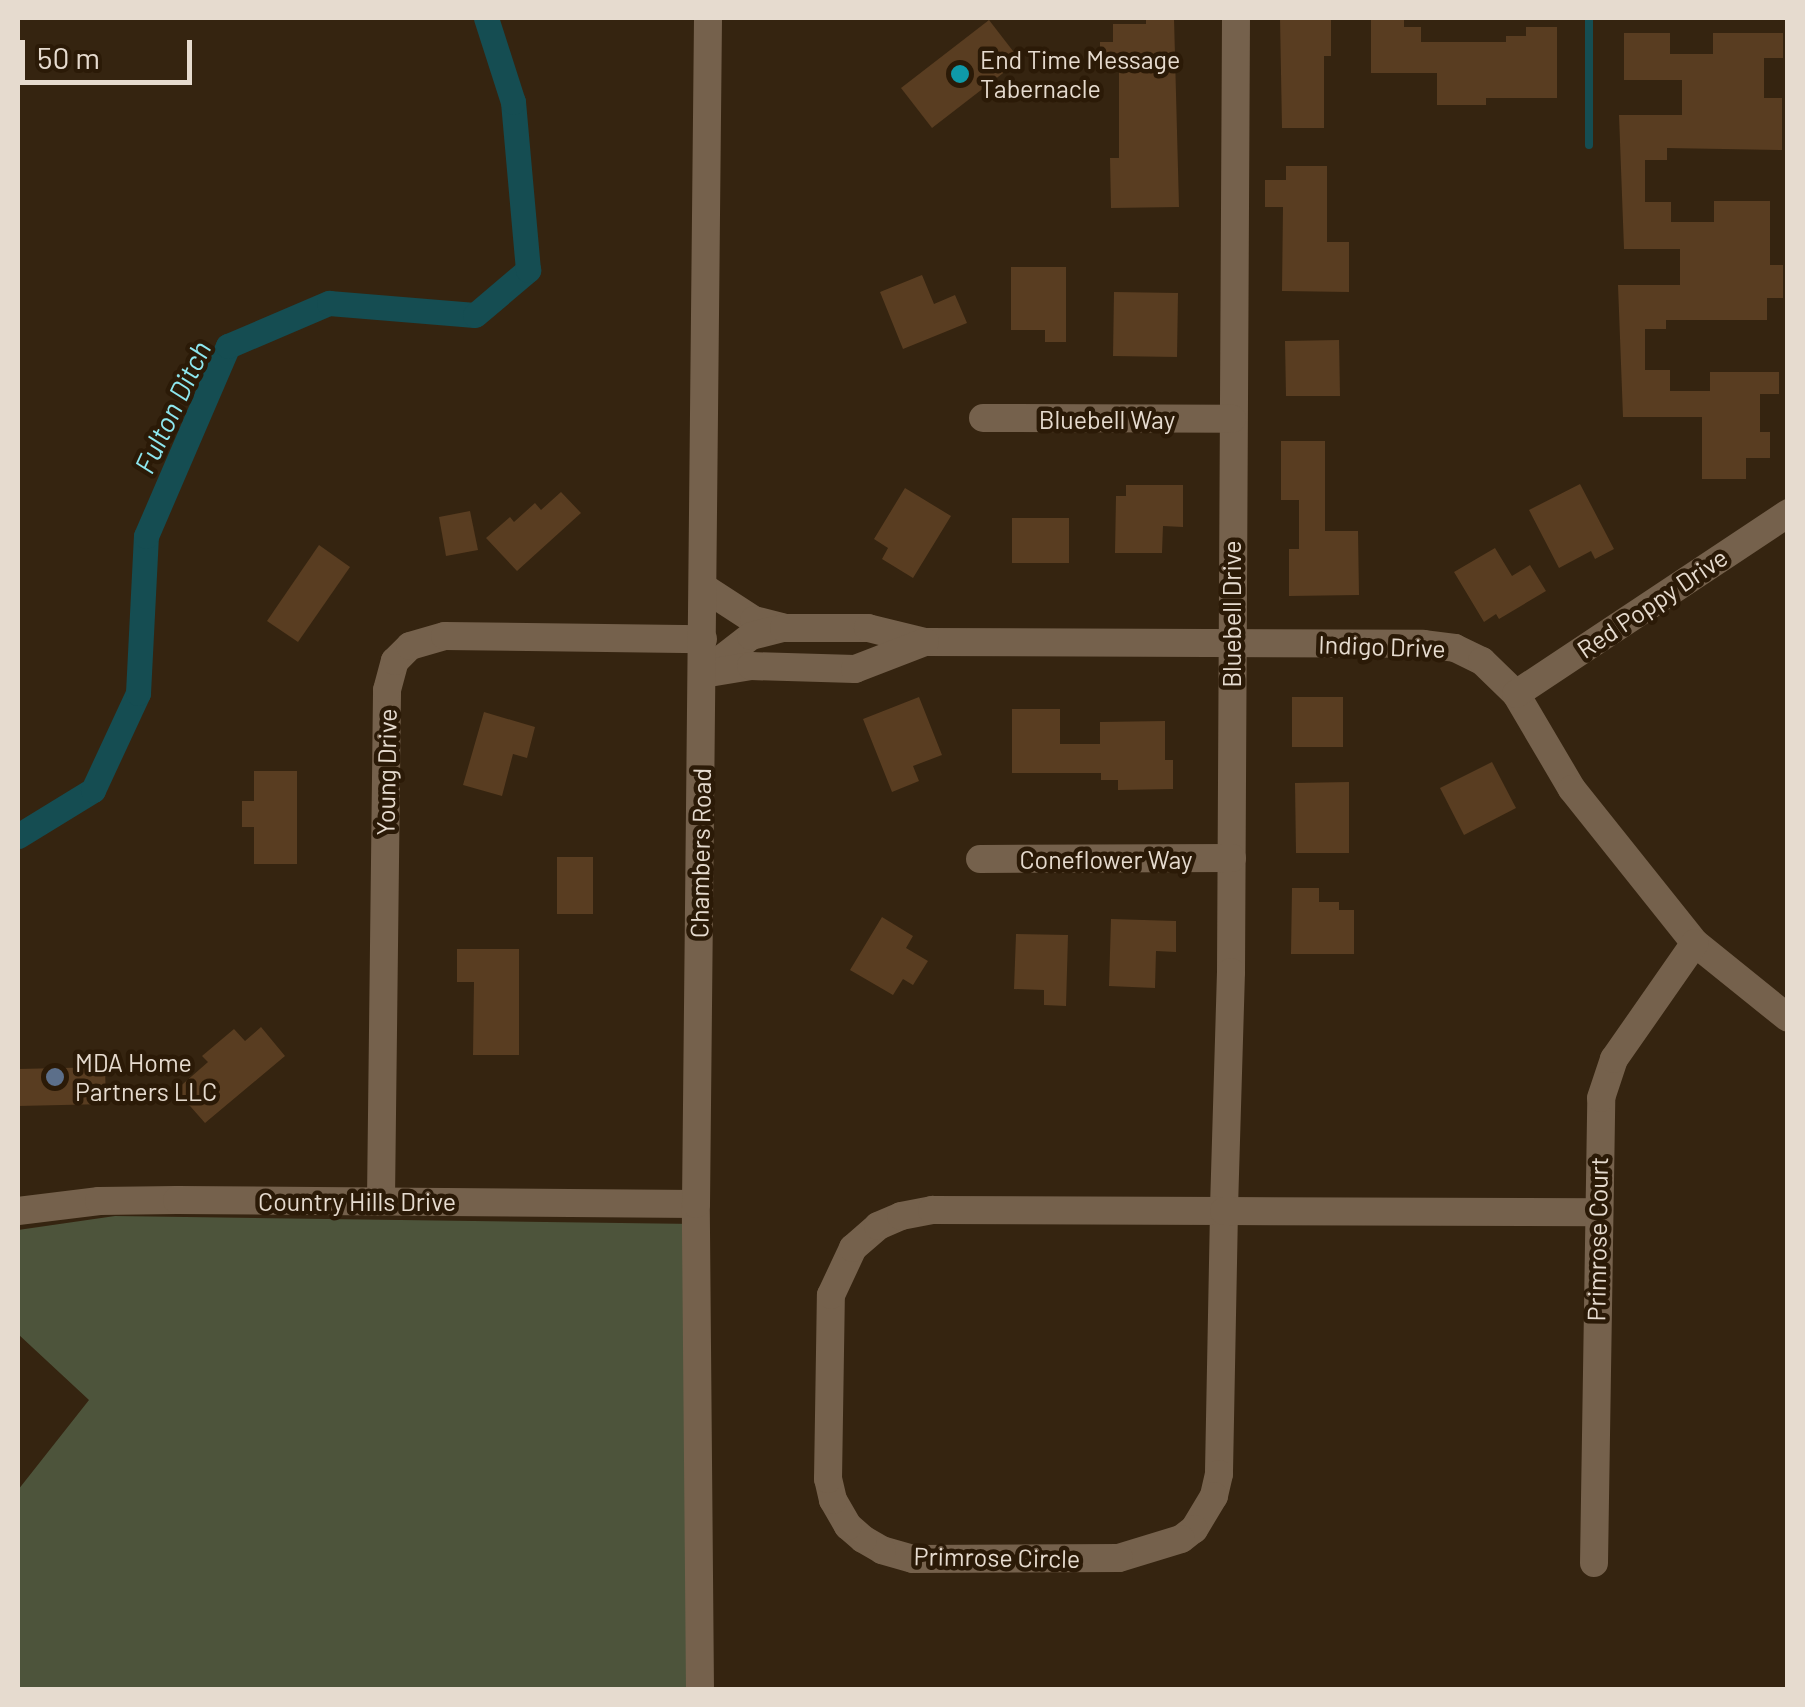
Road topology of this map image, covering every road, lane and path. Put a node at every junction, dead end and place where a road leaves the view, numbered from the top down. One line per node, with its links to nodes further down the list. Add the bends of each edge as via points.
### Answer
1 (708, 18): 6 (street, Chambers Road)
2 (1236, 18): 4 (street, Bluebell Drive)
3 (983, 418): 4 (street, Bluebell Way)
4 (1232, 419): 10 (street, Bluebell Drive)
5 (1788, 513): 12 (street, Red Poppy Drive)
6 (703, 587): 7 (street, via 754,620); 8 (street, Chambers Road)
7 (784, 628): 9 (street, Indigo Drive, via 868,628); 11 (street, via 751,636)
8 (703, 639): 11 (street, Chambers Road); 17 (street, Young Drive, via 445,636 410,646 395,661 387,690)
9 (926, 642): 10 (street, Indigo Drive); 11 (street, Indigo Drive, via 854,668 751,666)
10 (1230, 642): 12 (street, Indigo Drive, via 1440,645 1482,661); 13 (street, Bluebell Drive)
11 (702, 674): 18 (street, Chambers Road)
12 (1516, 694): 15 (street, Indigo Drive, via 1572,789)
13 (1232, 858): 14 (street, Coneflower Way); 20 (street, Bluebell Drive)
14 (980, 859)
15 (1695, 944): 16 (street, Indigo Drive); 21 (street, Primrose Court, via 1606,1079 1598,1118)
16 (1788, 1018)
17 (381, 1200): 18 (street, Country Hills Drive); 19 (street, Country Hills Drive, via 99,1200)
18 (696, 1204): 23 (street, Chambers Road)
19 (18, 1211)
20 (1224, 1211): 20 (street, Primrose Circle, via 932,1210 900,1216 868,1234 840,1270 829,1308 828,1478 848,1526 873,1546 913,1559 1120,1558 1166,1548 1194,1529 1219,1474); 21 (street, Primrose Circle)
21 (1596, 1212): 22 (street, Primrose Court)
22 (1594, 1562)
23 (700, 1690)

